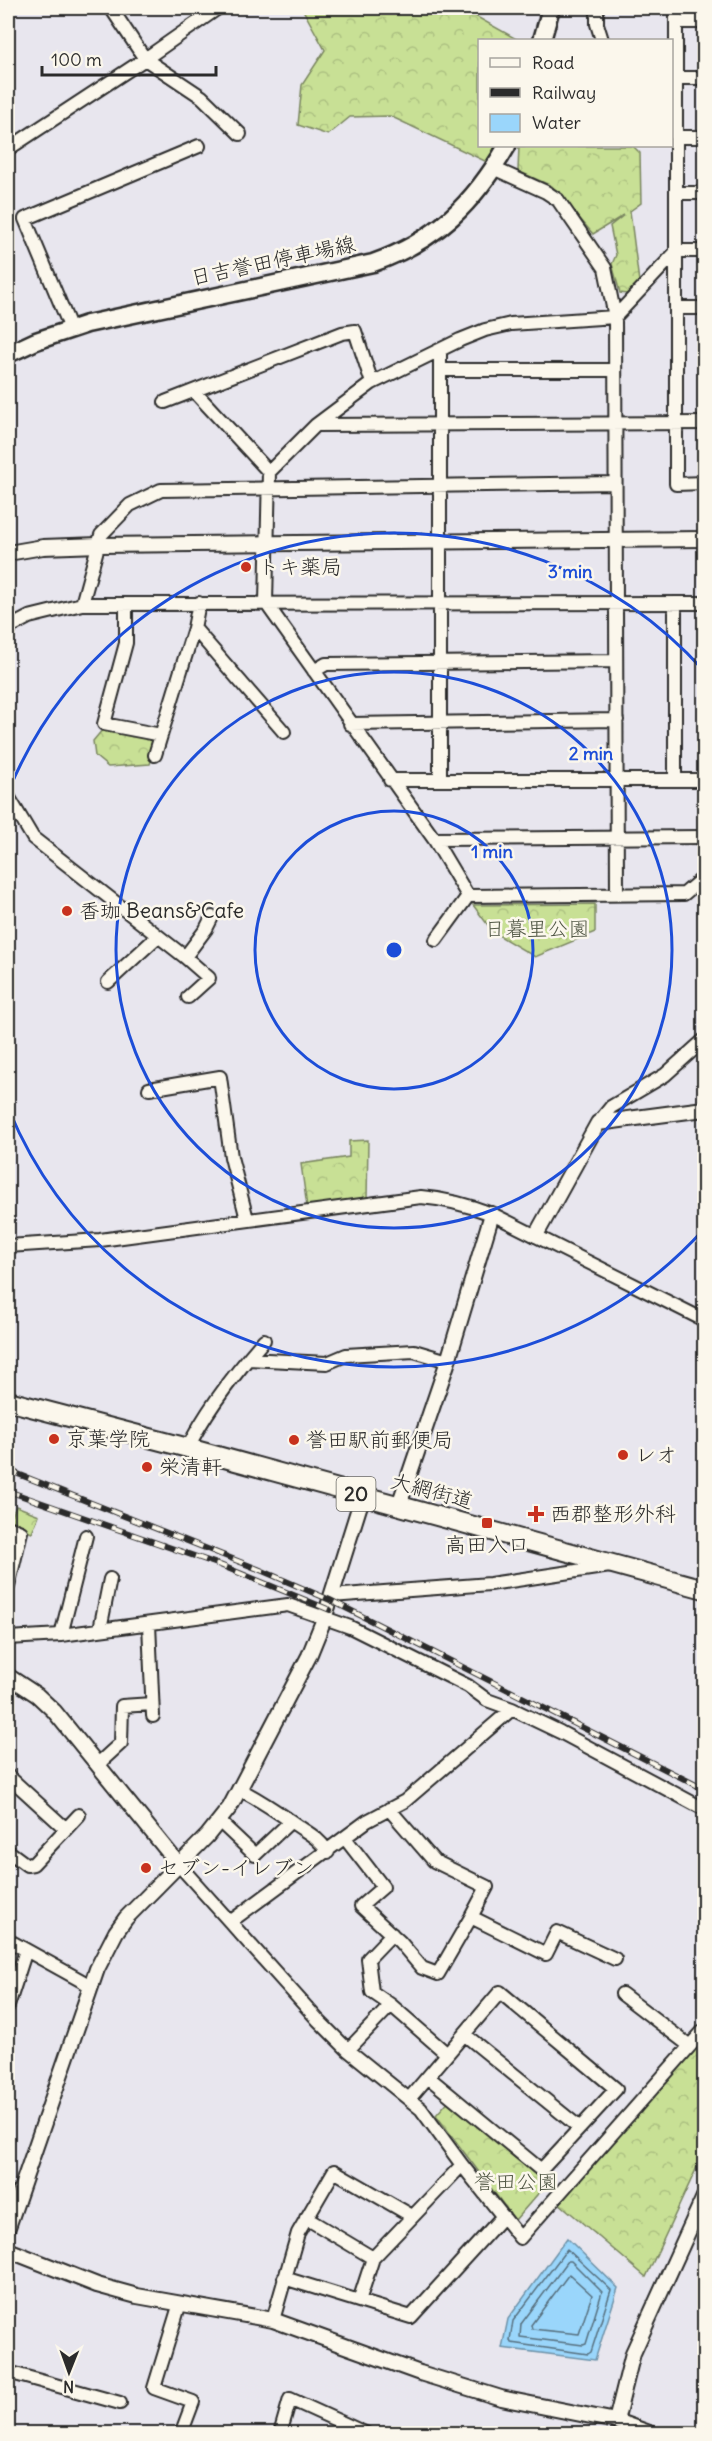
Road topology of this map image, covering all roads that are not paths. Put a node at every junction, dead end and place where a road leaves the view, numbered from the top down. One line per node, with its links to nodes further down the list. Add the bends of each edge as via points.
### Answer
1 (111, 8): 10 (street)
2 (218, 8): 10 (street)
3 (551, 8): 8 (main road)
4 (597, 8): 9 (street)
5 (676, 8): 6 (street)
6 (676, 22): 7 (street); 11 (street)
7 (705, 22)
8 (542, 39)
9 (602, 39)
10 (145, 59): 13 (street, via 202,97); 18 (street)
11 (674, 78): 12 (street); 14 (street)
12 (705, 78)
13 (240, 134)
14 (676, 137): 15 (street); 20 (street)
15 (705, 137)
16 (199, 146): 27 (street, via 25,219)
17 (506, 147): 19 (main road, 日吉誉田停車場線)
18 (8, 150)
19 (494, 168): 26 (street, via 558,200 605,268); 27 (main road, 日吉誉田停車場線, via 451,218 420,243 373,263)
20 (677, 193): 21 (street); 22 (street)
21 (705, 193)
22 (676, 251): 23 (street); 24 (street); 26 (street)
23 (705, 251)
24 (678, 309): 25 (street); 35 (street)
25 (705, 309)
26 (615, 317): 28 (street, via 511,324 485,330); 31 (street)
27 (71, 328): 29 (main road, 日吉誉田停車場線)
28 (440, 351): 30 (street); 32 (street)
29 (8, 354)
30 (440, 370): 31 (street); 39 (street)
31 (615, 370): 37 (street)
32 (372, 383): 33 (street, via 355,331); 38 (street)
33 (194, 391): 34 (street); 40 (street)
34 (165, 402)
35 (676, 423): 36 (street); 37 (street); 42 (street, via 676,484)
36 (705, 423)
37 (615, 424): 39 (street); 41 (street)
38 (316, 425): 39 (street); 40 (street)
39 (440, 425): 43 (street)
40 (269, 472): 44 (street)
41 (615, 483): 43 (street); 46 (street)
42 (705, 483)
43 (440, 485): 44 (street); 47 (street)
44 (267, 487): 48 (street); 49 (street, via 161,490 130,505 101,535)
45 (705, 538): 46 (street)
46 (616, 540): 47 (street); 54 (street)
47 (441, 542): 48 (street); 53 (street)
48 (268, 544): 49 (street); 52 (street)
49 (99, 546): 50 (street, via 43,547); 57 (street)
50 (8, 553)
51 (199, 603): 52 (street); 58 (street); 60 (street)
52 (266, 603): 53 (street); 63 (street)
53 (440, 603): 54 (street); 62 (street)
54 (616, 603): 55 (street); 61 (street)
55 (675, 603): 56 (street); 73 (street)
56 (705, 603)
57 (82, 604): 58 (street); 59 (street, via 29,618)
58 (126, 604): 68 (street, via 126,643 104,724)
59 (8, 628)
60 (194, 628): 67 (street); 68 (street)
61 (616, 662): 62 (street); 64 (street)
62 (440, 663): 63 (street, via 326,664); 65 (street)
63 (314, 671): 66 (street)
64 (616, 720): 65 (street); 72 (street)
65 (440, 722): 66 (street); 71 (street)
66 (350, 724): 70 (street)
67 (284, 732)
68 (161, 735): 69 (street)
69 (155, 755)
70 (390, 780): 71 (street); 78 (street)
71 (440, 780): 72 (street)
72 (617, 780): 73 (street); 77 (street)
73 (675, 780): 74 (street)
74 (705, 780)
75 (8, 796): 83 (street, via 33,838)
76 (705, 837): 77 (street)
77 (617, 838): 78 (street); 80 (street)
78 (434, 839): 81 (street)
79 (705, 877): 80 (street, via 684,894)
80 (617, 895): 81 (street)
81 (468, 896): 84 (street)
82 (212, 917): 85 (street)
83 (158, 936): 85 (street); 86 (street)
84 (436, 940)
85 (186, 957): 87 (street, via 209,978)
86 (108, 982)
87 (188, 997)
88 (705, 1040): 91 (street, via 665,1076 611,1107)
89 (148, 1089): 93 (street, via 220,1077 231,1157)
90 (705, 1109): 91 (street)
91 (598, 1123): 94 (street)
92 (492, 1214): 93 (street, via 461,1202 421,1197); 94 (street); 99 (street)
93 (247, 1219): 95 (street, via 100,1240)
94 (536, 1235): 96 (street)
95 (8, 1246)
96 (705, 1320)
97 (264, 1340): 98 (street)
98 (248, 1359): 99 (street, via 327,1363 346,1355 414,1351); 101 (street)
99 (448, 1361): 103 (street)
100 (8, 1401): 101 (main road, 大網街道 / 20)
101 (188, 1448): 102 (main road, 大網街道 / 20)
102 (363, 1496): 103 (main road, 大網街道 / 20); 110 (street)
103 (399, 1504): 106 (main road, 大網街道 / 20)
104 (8, 1527): 108 (street, via 21,1532)
105 (86, 1536): 114 (street)
106 (614, 1566): 109 (main road, 大網街道 / 20); 110 (street, via 490,1584)
107 (110, 1579): 113 (street)
108 (8, 1587)
109 (705, 1589)
110 (331, 1596): 111 (street)
111 (324, 1619): 112 (street, via 288,1605 276,1605); 117 (street, via 350,1627 468,1686 487,1700); 120 (street, via 309,1656)
112 (149, 1624): 113 (street); 118 (street, via 152,1710 122,1706 121,1743)
113 (100, 1629): 114 (street)
114 (61, 1635): 115 (street)
115 (8, 1638)
116 (8, 1676): 118 (street, via 54,1711)
117 (512, 1709): 121 (street, via 405,1801); 122 (street)
118 (98, 1764): 130 (street)
119 (8, 1776): 126 (street)
120 (239, 1789): 124 (street); 125 (street)
121 (389, 1809): 127 (street); 131 (street, via 435,1861 487,1887)
122 (705, 1809)
123 (79, 1815): 126 (street)
124 (219, 1821): 125 (street, via 255,1855); 130 (street)
125 (291, 1821): 129 (street, via 318,1838)
126 (66, 1829): 128 (street, via 33,1864 27,1865)
127 (345, 1838): 129 (street); 133 (street, via 383,1887 361,1906)
128 (8, 1851)
129 (328, 1852): 132 (street)
130 (179, 1865): 132 (street); 137 (street, via 126,1918)
131 (471, 1917): 133 (street, via 438,1974 422,1968); 136 (street, via 546,1954 557,1932)
132 (230, 1922): 144 (street)
133 (392, 1934): 140 (street, via 368,1959 372,1992)
134 (8, 1940): 135 (street)
135 (26, 1950): 137 (street); 139 (street)
136 (615, 1959)
137 (91, 1986): 154 (street)
138 (622, 1994): 143 (street)
139 (9, 1997)
140 (391, 2005): 144 (street); 145 (street)
141 (705, 2030): 143 (street)
142 (464, 2034): 145 (street); 148 (street); 148 (street, via 500,1992 616,2089)
143 (690, 2046): 152 (street, via 520,2238)
144 (348, 2050): 147 (street)
145 (446, 2053): 146 (street)
146 (428, 2077): 147 (street); 148 (street, via 541,2170)
147 (409, 2099): 149 (street, via 421,2109)
148 (580, 2128)
149 (462, 2165): 151 (street); 152 (street)
150 (705, 2197): 163 (street, via 633,2354)
151 (412, 2216): 153 (street, via 334,2171); 156 (street)
152 (503, 2216): 158 (street, via 411,2317)
153 (306, 2218): 156 (street); 157 (street)
154 (8, 2227)
155 (8, 2250): 159 (street, via 97,2285)
156 (373, 2258): 158 (street)
157 (284, 2278): 158 (street); 160 (street)
158 (359, 2301)
159 (180, 2303): 160 (street); 165 (street, via 154,2388 193,2402)
160 (273, 2320): 163 (street, via 491,2395)
161 (8, 2372): 162 (street)
162 (120, 2403)
163 (616, 2421): 168 (street)
164 (341, 2428): 166 (street, via 290,2400); 167 (street)
165 (181, 2433)
166 (280, 2433)
167 (367, 2433)
168 (652, 2433)

